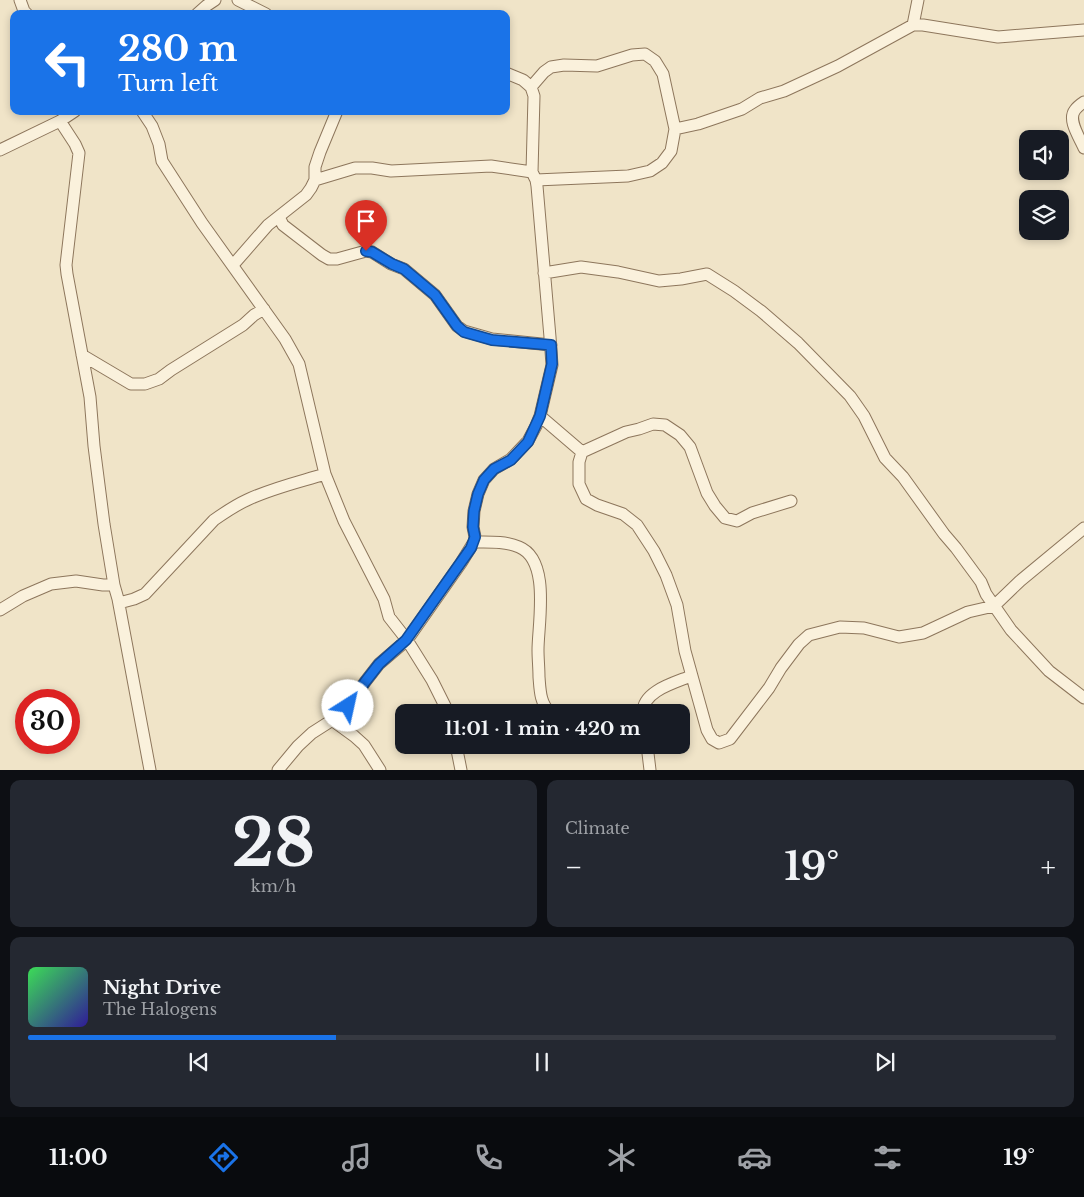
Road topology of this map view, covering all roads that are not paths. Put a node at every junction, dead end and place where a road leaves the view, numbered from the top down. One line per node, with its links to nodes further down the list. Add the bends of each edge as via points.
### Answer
1 (215, 0): 4 (street)
2 (238, 0): 5 (street)
3 (918, 0): 6 (street)
4 (202, 10)
5 (258, 10)
6 (913, 25): 7 (street, via 998,37); 15 (street, via 784,91 760,98 742,109)
7 (1084, 30)
8 (510, 75): 9 (street)
9 (531, 88): 15 (street, via 551,67 598,66 645,54 655,61 663,74); 18 (street, via 534,96)
10 (1084, 102): 16 (street, via 1072,114)
11 (68, 115): 14 (street)
12 (145, 115): 21 (street, via 159,144 162,161)
13 (335, 115): 19 (street, via 315,167)
14 (60, 121): 17 (street); 25 (street, via 79,153 66,265)
15 (675, 129): 18 (street, via 670,151 662,163 650,171 628,176)
16 (1084, 148)
17 (0, 150)
18 (534, 176): 19 (street, via 491,166 391,172 354,168); 22 (street)
19 (315, 180): 20 (street, via 306,194)
20 (279, 217): 21 (street); 24 (street, via 283,224 329,259 366,251 404,269 435,295 464,332 492,340)
21 (233, 265): 23 (street)
22 (544, 272): 24 (street); 34 (street, via 582,267 659,281 707,274 734,291 798,342 850,396 885,458 956,548)
23 (264, 309): 25 (street, via 159,379 145,384 131,384); 28 (street, via 299,364)
24 (551, 345): 26 (street, via 552,364)
25 (82, 355): 32 (street)
26 (540, 416): 27 (street); 31 (street, via 528,442 511,460 494,469 484,480 474,511)
27 (582, 452): 29 (street, via 626,432 653,424 666,425 690,447 707,493 725,518 737,521); 37 (street, via 579,484 586,499 623,514 637,525 666,575 677,605)
28 (325, 474): 33 (street, via 246,500 221,515 144,594); 36 (street, via 344,521 384,599 389,617)
29 (791, 501)
30 (1084, 528): 34 (street)
31 (474, 542): 36 (street); 40 (street, via 520,547 533,560 539,575 539,680)
32 (114, 585): 33 (street); 35 (street, via 76,581 51,584)
33 (119, 604): 45 (street)
34 (994, 606): 37 (street, via 968,612 923,633 899,637 864,628 840,627 809,635 730,738 719,743 707,730); 38 (street, via 1011,630 1049,671)
35 (0, 610)
36 (406, 640): 39 (street); 42 (street, via 379,664 348,706)
37 (691, 676): 41 (street, via 649,696)
38 (1084, 698)
39 (444, 704)
40 (544, 704)
41 (645, 704)
42 (332, 720): 46 (street, via 312,733); 47 (street, via 364,745)
43 (458, 754): 48 (street)
44 (648, 754): 49 (street)
45 (150, 770)
46 (278, 770)
47 (380, 770)
48 (461, 770)
49 (650, 770)

